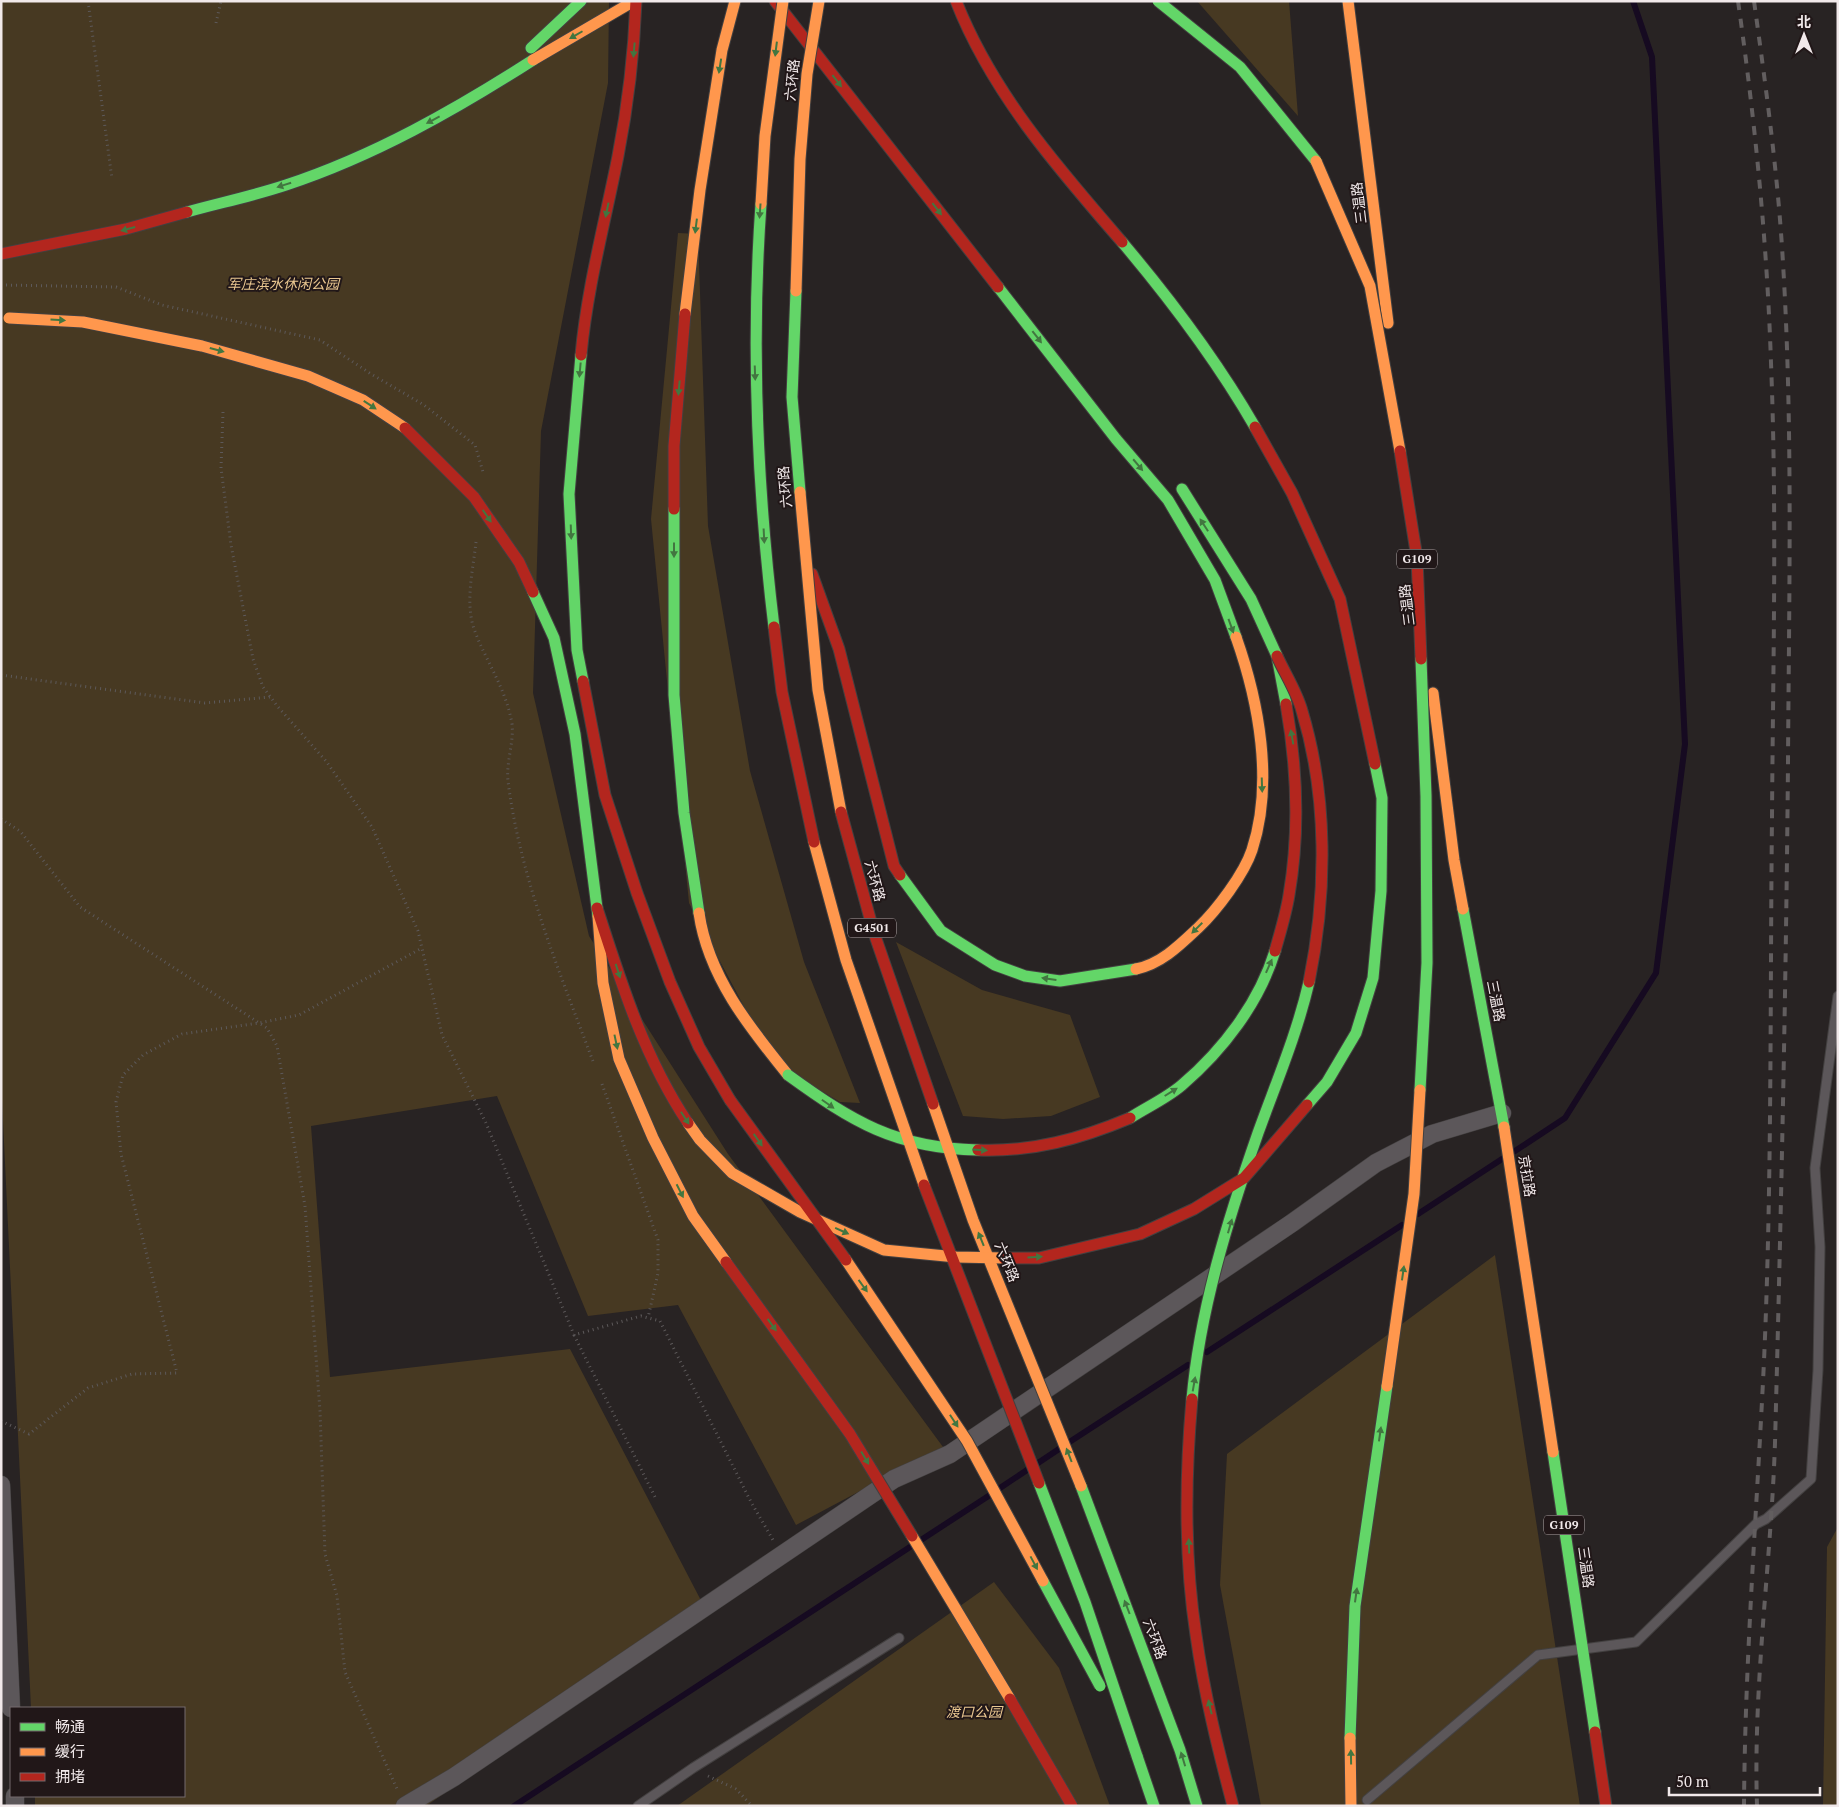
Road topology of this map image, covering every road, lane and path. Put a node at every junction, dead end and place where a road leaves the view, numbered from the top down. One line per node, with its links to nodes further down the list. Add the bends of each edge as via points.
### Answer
1 (88, 1): 16 (path)
2 (221, 1): 13 (path)
3 (581, 1): 15 (highway)
4 (635, 1): 15 (highway, one-way to 15); 46 (highway, one-way to 46, bridge, via 634,52 582,346 569,494 577,650 605,795 670,982 699,1047 730,1100 869,1293 967,1441)
5 (735, 1): 25 (highway, one-way to 25, bridge, via 722,50 686,304 674,446 674,694 684,813 701,927 722,984 753,1032 788,1075 831,1107 879,1133 931,1148 997,1151 1056,1144 1095,1132 1130,1118 1181,1086 1221,1046 1252,1004 1274,954 1289,897 1296,843 1296,792 1293,743)
6 (775, 1): 24 (highway, one-way to 24, bridge, via 1116,439 1168,500 1214,580 1240,649 1253,699 1261,750 1263,797 1252,851 1228,893 1206,920 1175,950 1144,967 1060,981 1025,976 995,965 940,932 894,866 839,649)
7 (783, 1): 46 (highway, 六环路 / G4501, one-way to 46, bridge, via 765,136 756,272 755,371 766,562 782,692 808,821 846,960 935,1216 1085,1602)
8 (819, 1): 24 (highway, 六环路 / G4501, bridge, via 807,74 794,299 792,397)
9 (956, 1): 29 (highway, one-way to 9, bridge, via 630,1010 644,1043 674,1102 700,1140 732,1173 800,1212 884,1250 956,1258 1039,1258 1140,1234 1194,1209 1244,1178 1327,1082 1356,1033 1373,978 1381,891 1382,798 1340,599 1292,492 1230,383 1151,276 1046,154 1006,96 972,38)
10 (1158, 1): 56 (highway, one-way to 10, bridge, via 1350,1720 1355,1606 1414,1194 1426,982 1426,796 1417,558 1370,286 1318,164 1240,67)
11 (1348, 1): 35 (highway, 三温路 / G109, via 1447,813)
12 (806, 17): 14 (highway)
13 (216, 23)
14 (824, 40)
15 (476, 97): 17 (highway, one-way to 17, via 382,147 286,185 126,230)
16 (112, 179)
17 (2, 254)
18 (1, 285): 21 (path, via 116,287 162,305 320,340 424,405 475,445)
19 (5, 318): 29 (highway, one-way to 29, bridge, via 82,322 202,346 308,376 363,400 408,430 474,497 519,562 554,638 574,734)
20 (223, 412): 27 (path, via 222,468 231,546 253,659)
21 (484, 475)
22 (1175, 482): 25 (highway, one-way to 22, via 1251,599)
23 (477, 534): 33 (path, via 469,603 474,628 500,682 512,725 508,779 525,863 548,940)
24 (805, 554): 54 (highway, 六环路 / G4501, one-way to 24, bridge, via 1127,1606 973,1220 874,933 842,816 818,690)
25 (1277, 656): 55 (highway, one-way to 25, bridge, via 1201,1667 1190,1577 1186,1479 1193,1394 1211,1296 1256,1141 1286,1062 1304,1002 1318,928 1322,844 1318,783 1302,709)
26 (1, 675): 27 (path, via 206,703)
27 (270, 697): 30 (path, via 326,760 372,827)
28 (1, 819): 32 (path, via 20,831 80,907)
29 (598, 908): 52 (highway, one-way to 52, bridge, via 603,983 619,1059 653,1138 693,1216 850,1434)
30 (422, 948): 32 (path, via 298,1014); 38 (path, via 442,1035 486,1123)
31 (1838, 996): 44 (lane, via 1814,1168 1820,1247 1818,1370 1811,1479 1756,1524 1636,1642)
32 (259, 1023): 39 (path, via 182,1034 143,1055 123,1074 116,1102 121,1154 177,1373 132,1374 88,1388 29,1434); 49 (path, via 267,1028 277,1046 305,1206 320,1411 325,1554 337,1596 345,1672)
33 (596, 1070)
34 (600, 1079): 37 (path, via 658,1240 658,1272)
35 (1502, 1113): 36 (highway, 京拉路 / G109); 42 (street, via 1432,1134 1376,1163 950,1454 894,1479)
36 (1523, 1244): 44 (highway, 三温路 / G109)
37 (648, 1318): 38 (path, via 641,1316); 42 (path, via 660,1321 751,1502)
38 (574, 1335): 41 (path)
39 (1, 1421)
40 (1, 1485): 45 (street)
41 (656, 1499)
42 (782, 1556): 49 (street, via 454,1777)
43 (899, 1638): 47 (lane)
44 (1582, 1648): 48 (lane, via 1538,1654); 57 (highway, 三温路 / G109)
45 (12, 1707)
46 (1137, 1756): 53 (highway, 六环路 / G4501)
47 (693, 1768): 50 (lane); 51 (path, via 736,1788)
48 (1367, 1800)
49 (402, 1801)
50 (638, 1806)
51 (752, 1806)
52 (1072, 1806)
53 (1154, 1806)
54 (1197, 1806)
55 (1233, 1806)
56 (1351, 1806)
57 (1606, 1806)

